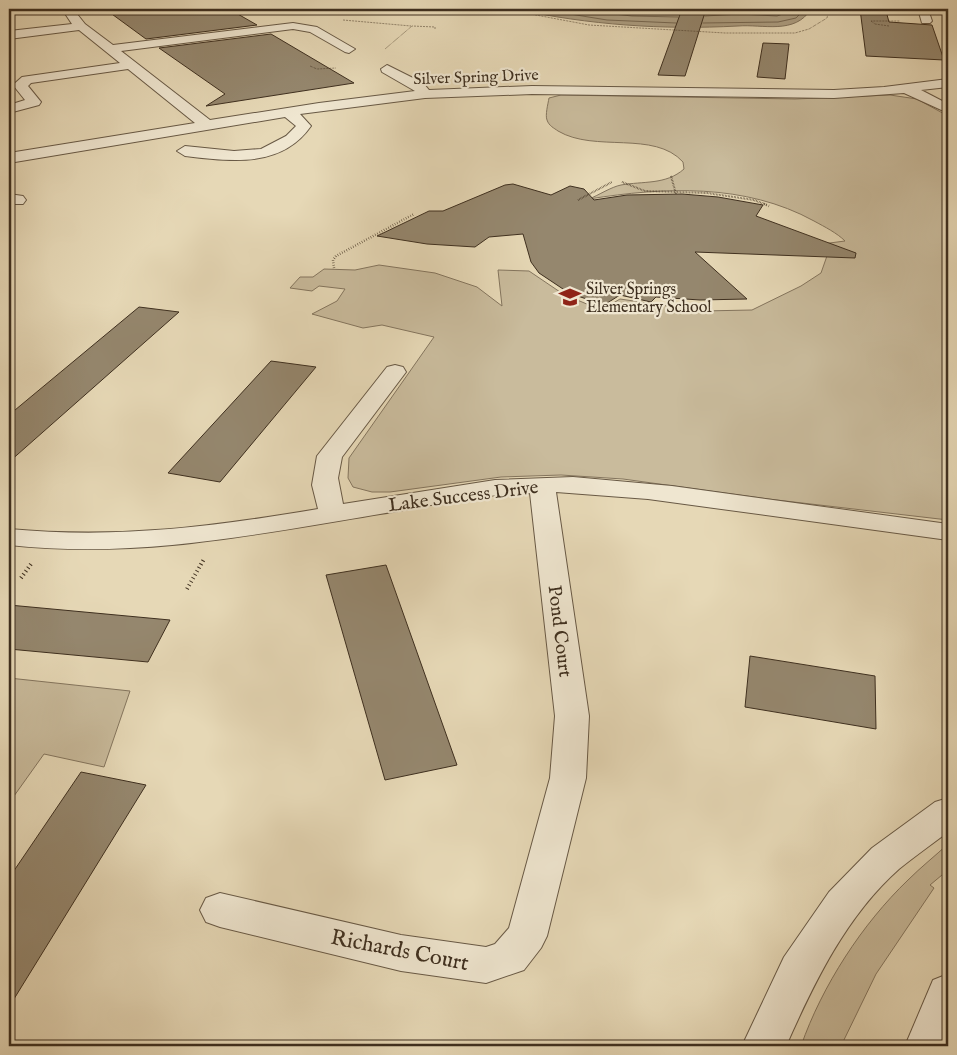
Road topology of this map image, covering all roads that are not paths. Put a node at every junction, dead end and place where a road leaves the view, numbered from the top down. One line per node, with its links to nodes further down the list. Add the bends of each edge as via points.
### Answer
1 (68, 9): 6 (street)
2 (923, 9): 5 (street)
3 (938, 9): 4 (street)
4 (948, 9)
5 (926, 21)
6 (81, 26): 7 (street); 8 (street)
7 (9, 35)
8 (111, 49): 9 (street, via 293,26 313,29); 10 (street)
9 (349, 49)
10 (129, 65): 15 (street, via 27,80 20,85 34,102); 18 (street)
11 (387, 69): 14 (street, via 418,86)
12 (948, 83): 13 (street, Silver Spring Drive)
13 (908, 88): 14 (street, Silver Spring Drive, via 804,94 532,90); 16 (street)
14 (425, 94): 17 (street, Silver Spring Drive)
15 (9, 109)
16 (948, 109)
17 (288, 112): 18 (street, Silver Spring Drive); 19 (street, via 304,126 270,153 241,157)
18 (207, 125): 20 (street, Silver Spring Drive)
19 (185, 151)
20 (9, 158)
21 (395, 372): 23 (street, via 330,456 323,486)
22 (542, 485): 23 (street, Lake Success Drive, via 477,490); 24 (street, Lake Success Drive, via 639,490); 26 (street, Pond Court, via 572,716)
23 (332, 513): 25 (street, Lake Success Drive, via 164,540 79,544)
24 (948, 532)
25 (9, 538)
26 (568, 778): 28 (street, Richards Court, via 527,936 510,957 486,965 401,954)
27 (948, 812): 30 (street, via 886,859 843,904 799,970)
28 (220, 910)
29 (948, 993): 31 (street)
30 (764, 1046)
31 (927, 1046)

